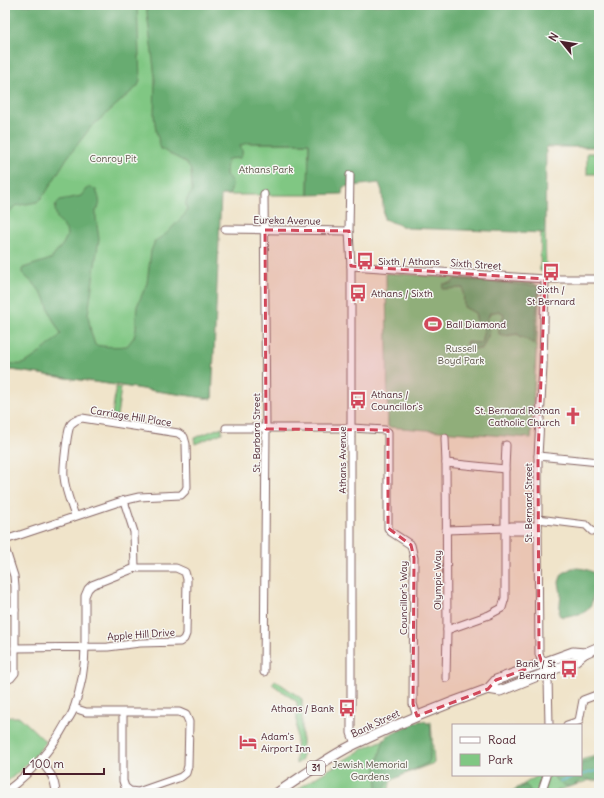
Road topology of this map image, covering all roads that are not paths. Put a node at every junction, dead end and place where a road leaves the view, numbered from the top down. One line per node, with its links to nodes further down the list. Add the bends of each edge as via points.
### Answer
1 (350, 175): 5 (street, Athans Avenue)
2 (264, 194): 4 (street, St. Barbara Street)
3 (225, 229): 4 (street, Eureka Avenue)
4 (265, 230): 5 (street, Eureka Avenue); 11 (street, St. Barbara Street)
5 (349, 231): 6 (street, Athans Avenue)
6 (351, 266): 7 (street, Sixth Street); 10 (street, Athans Avenue)
7 (545, 279): 8 (street, Sixth Street); 14 (street, St. Bernard Street)
8 (599, 279)
9 (226, 428): 11 (street)
10 (352, 428): 11 (street); 43 (street, Councillor's Way, via 388,432 388,528 390,532 412,545 414,558 413,704); 46 (street, Athans Avenue, via 351,733)
11 (266, 429): 35 (street, St. Barbara Street)
12 (445, 438): 16 (street, Olympic Way)
13 (506, 445): 17 (street)
14 (538, 456): 15 (street); 20 (street, St. Bernard Street)
15 (599, 462)
16 (446, 463): 17 (street); 22 (street, Olympic Way)
17 (505, 469): 21 (street)
18 (124, 501): 19 (street, Carriage Hill Place); 19 (street, Carriage Hill Place, via 184,493 187,487 186,440 178,433 78,419 69,429 64,460 65,482); 26 (street, via 134,532)
19 (75, 516): 24 (street, Carriage Hill Place)
20 (538, 525): 21 (street); 23 (street, via 586,524); 34 (street, St. Bernard Street, via 539,654)
21 (506, 528): 22 (street); 29 (street, via 505,598 502,608)
22 (446, 530): 29 (street, Olympic Way)
23 (592, 531)
24 (5, 540)
25 (5, 548): 28 (street, via 14,576)
26 (135, 568): 30 (street, Apple Hill Drive, via 92,585 88,589 85,596); 30 (street, Apple Hill Drive, via 176,568 185,572 187,579 184,639 180,642)
27 (5, 610): 28 (street)
28 (15, 610): 32 (street)
29 (447, 630): 37 (street, Olympic Way)
30 (86, 647): 32 (street); 41 (street, Apple Hill Drive, via 82,684)
31 (599, 647): 33 (main road, Bank Street / 31)
32 (15, 648): 38 (street, via 14,673)
33 (584, 653): 34 (main road, Bank Street / 31, via 573,652); 36 (main road, Bank Street / 31, via 576,661)
34 (542, 663): 36 (street, St. Bernard Street); 39 (main road, Bank Street / 31, via 496,680)
35 (264, 672)
36 (546, 672): 39 (main road, Bank Street / 31, via 500,691); 44 (street, St. Bernard Street)
37 (446, 678)
38 (5, 681)
39 (488, 689): 43 (main road, Bank Street / 31)
40 (599, 694): 45 (street, via 583,700 580,721)
41 (74, 708): 42 (street, via 86,712); 47 (street, Apple Hill Drive, via 61,733)
42 (123, 712): 42 (street, via 125,787 138,792 186,773 189,722 186,715 179,712)
43 (417, 716): 46 (main road, Bank Street / 31)
44 (549, 724)
45 (570, 724)
46 (355, 744): 51 (main road, Bank Street / 31)
47 (40, 761): 49 (street, Apple Hill Drive); 50 (street, via 50,772)
48 (547, 776): 52 (street)
49 (5, 792)
50 (56, 793)
51 (278, 793)
52 (541, 793)

